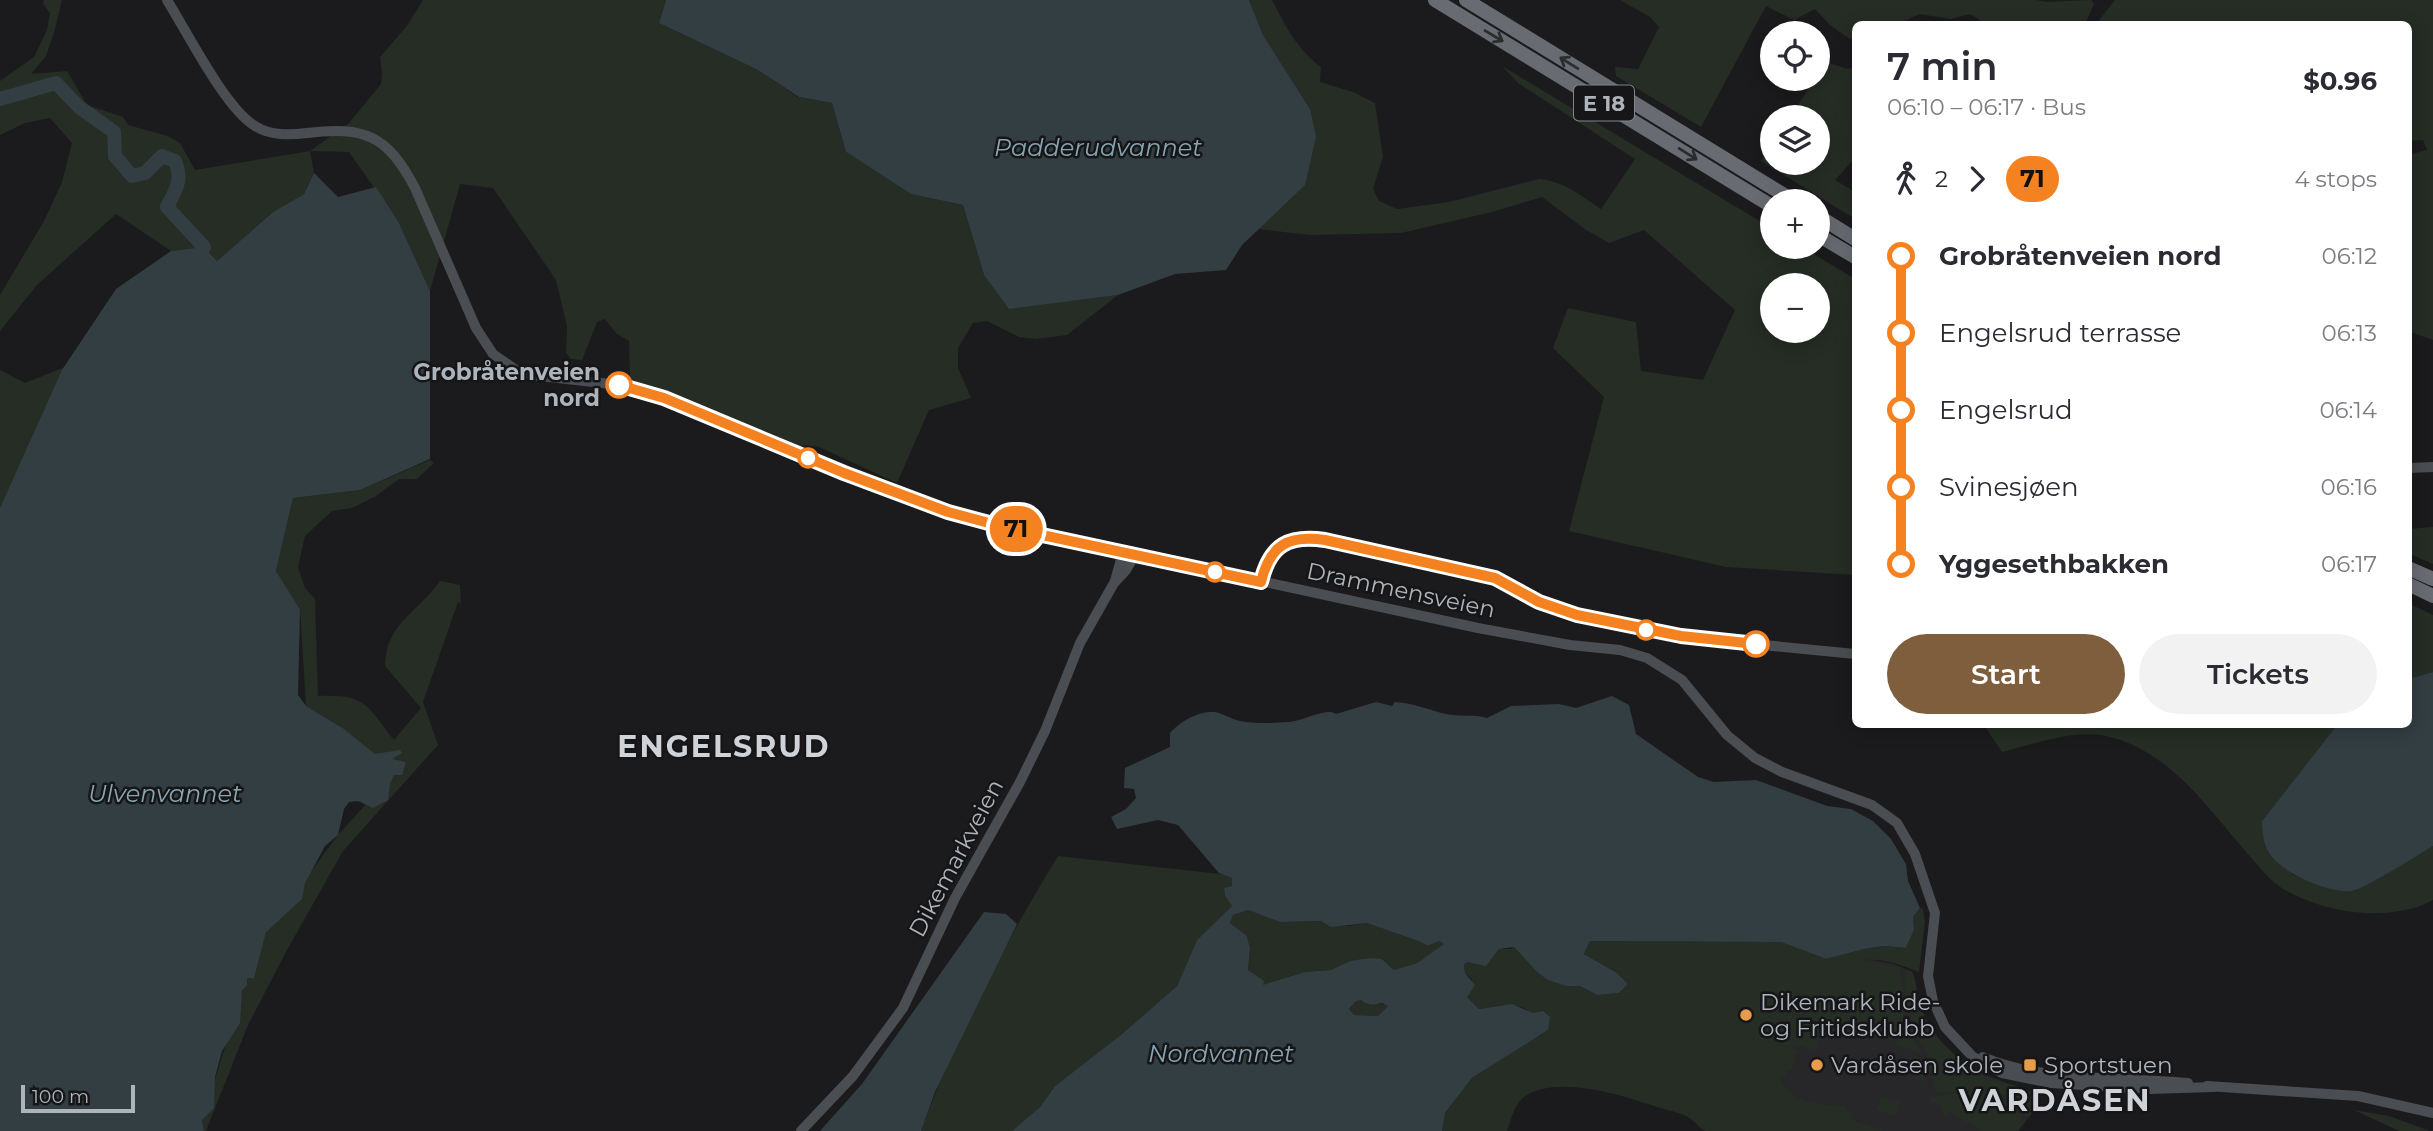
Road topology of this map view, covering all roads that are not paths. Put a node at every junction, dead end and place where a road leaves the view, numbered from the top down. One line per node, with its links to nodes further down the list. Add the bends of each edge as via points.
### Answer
1 (167, 0): 12 (main road, Drammensveien, via 231,102 254,125 279,134 353,131 390,150 415,188 476,328 493,354 516,370 642,391 939,509)
2 (1436, 0): 5 (highway, E 18, one-way to 5)
3 (1466, 0): 4 (highway, E 18, one-way to 3)
4 (1774, 189)
5 (1760, 199)
6 (1830, 223): 7 (highway)
7 (1852, 237)
8 (1830, 242): 9 (highway)
9 (1852, 255)
10 (2433, 467): 11 (main road)
11 (2412, 468)
12 (1123, 552): 13 (main road, Drammensveien); 17 (main road, Dikemarkveien)
13 (1135, 555): 16 (main road, Drammensveien); 17 (main road, Dikemarkveien)
14 (2412, 570): 15 (highway)
15 (2433, 579)
16 (1261, 582): 20 (main road, via 1278,548 1294,539 1314,538 1495,578 1552,607 1646,630); 21 (main road, Drammensveien, via 1478,628 1637,654 1658,664 1682,680 1727,735 1755,758 1863,801 1897,824 1910,842 1935,913 1928,976 1941,1020 1959,1044 1995,1062 2030,1070 2358,1096)
17 (1114, 583): 22 (main road, Dikemarkveien, via 1080,643 1045,731 955,898 903,1008 860,1067)
18 (2412, 586): 19 (highway)
19 (2433, 596)
20 (1852, 654)
21 (2433, 1113)
22 (801, 1131)

